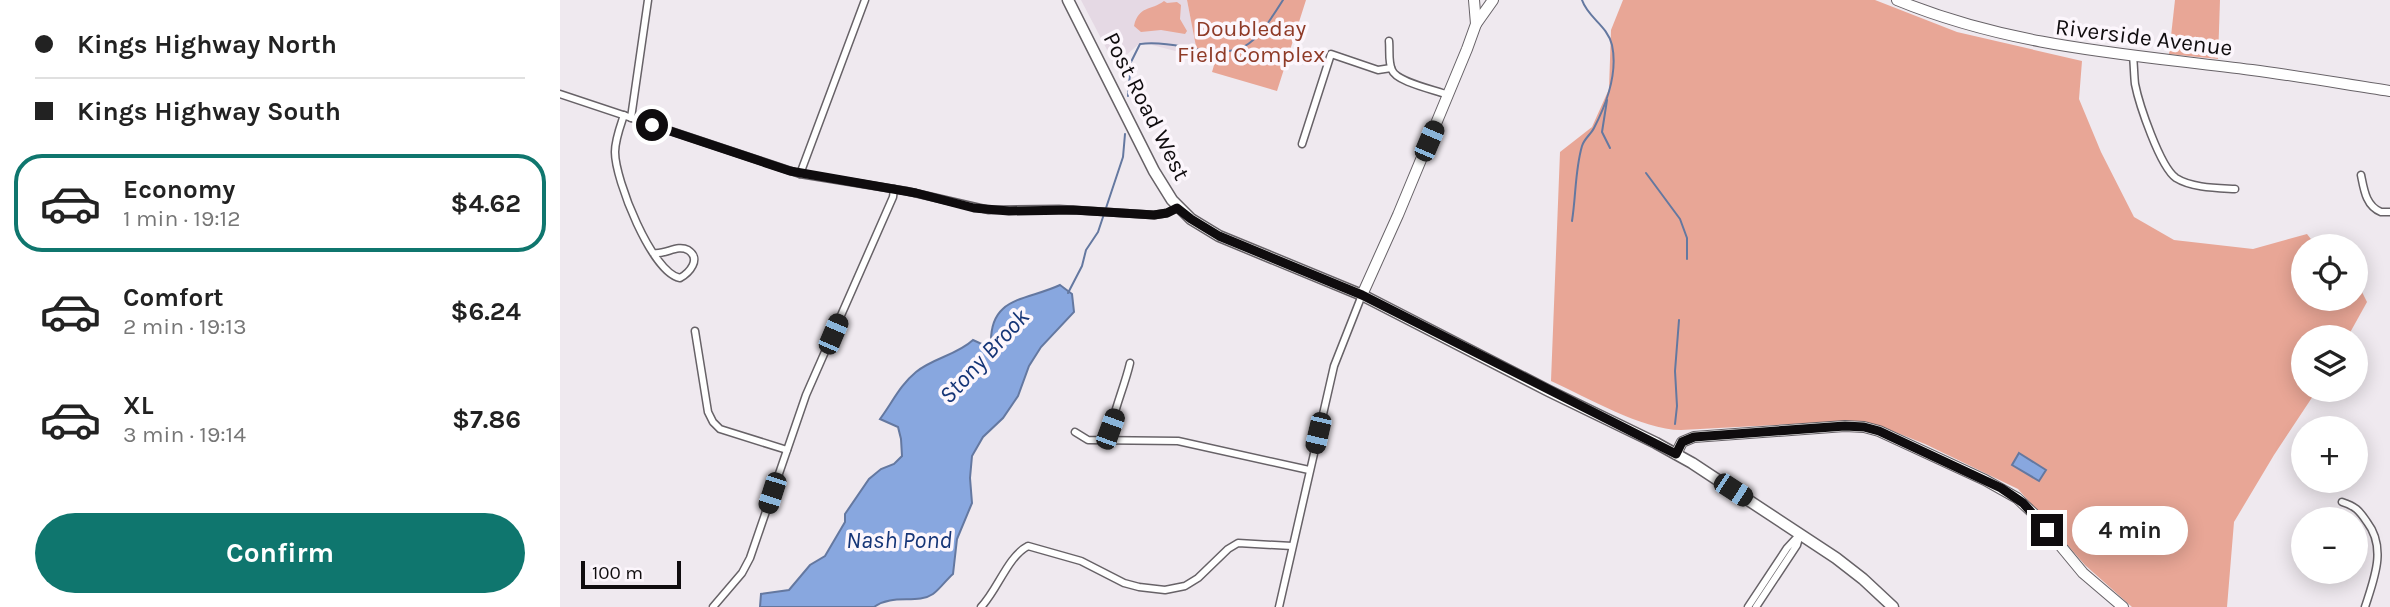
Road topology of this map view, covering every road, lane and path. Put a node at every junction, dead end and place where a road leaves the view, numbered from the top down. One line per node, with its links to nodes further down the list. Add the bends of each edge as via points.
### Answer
1 (648, 0): 16 (street)
2 (865, 0): 18 (street)
3 (1068, 0): 22 (main road, Post Road West)
4 (1474, 0): 8 (street)
5 (1480, 0): 6 (street)
6 (1493, 0): 8 (street)
7 (1903, 1): 10 (street, Riverside Avenue, via 2016,38)
8 (1476, 24): 14 (street)
9 (1389, 41): 11 (street)
10 (2133, 57): 12 (street, Riverside Avenue); 21 (street, via 2135,85 2146,121 2168,168 2175,177 2193,184)
11 (1391, 68): 14 (street, via 1402,79); 17 (street, via 1378,70 1331,54)
12 (2390, 91)
13 (560, 93): 15 (street)
14 (1448, 95): 25 (street)
15 (624, 116): 16 (street); 24 (street, via 616,141 616,167 634,219)
16 (631, 118): 18 (street)
17 (1302, 144)
18 (800, 174): 20 (street)
19 (2361, 176): 23 (street, via 2370,204)
20 (894, 189): 22 (street, via 989,210 1160,214); 30 (street)
21 (2235, 189)
22 (1177, 208): 25 (main road, Post Road West, via 1219,236)
23 (2390, 212)
24 (653, 253): 24 (street, via 673,277 680,278 694,262 686,249)
25 (1362, 295): 31 (main road, Post Road West); 32 (street, via 1337,355)
26 (695, 331): 30 (street, via 713,422 720,429)
27 (1130, 363): 29 (street)
28 (1075, 432): 29 (street, via 1088,440)
29 (1109, 440): 32 (street, via 1178,441)
30 (787, 450): 36 (street, via 750,558)
31 (1676, 454): 34 (main road, Post Road West); 42 (street, via 1682,442 1694,437 1845,426 1876,430 2017,498 2083,573)
32 (1309, 470): 35 (street)
33 (2342, 502): 43 (street, via 2357,507 2378,545)
34 (1800, 534): 39 (street); 40 (street); 41 (main road, Post Road West, via 1863,579)
35 (1292, 546): 37 (street, via 1238,543 1194,581 1165,590 1124,583 1082,561 1028,546); 38 (street)
36 (713, 607)
37 (981, 607)
38 (1279, 607)
39 (1748, 607)
40 (1756, 607)
41 (1893, 607)
42 (2123, 607)
43 (2365, 607)

